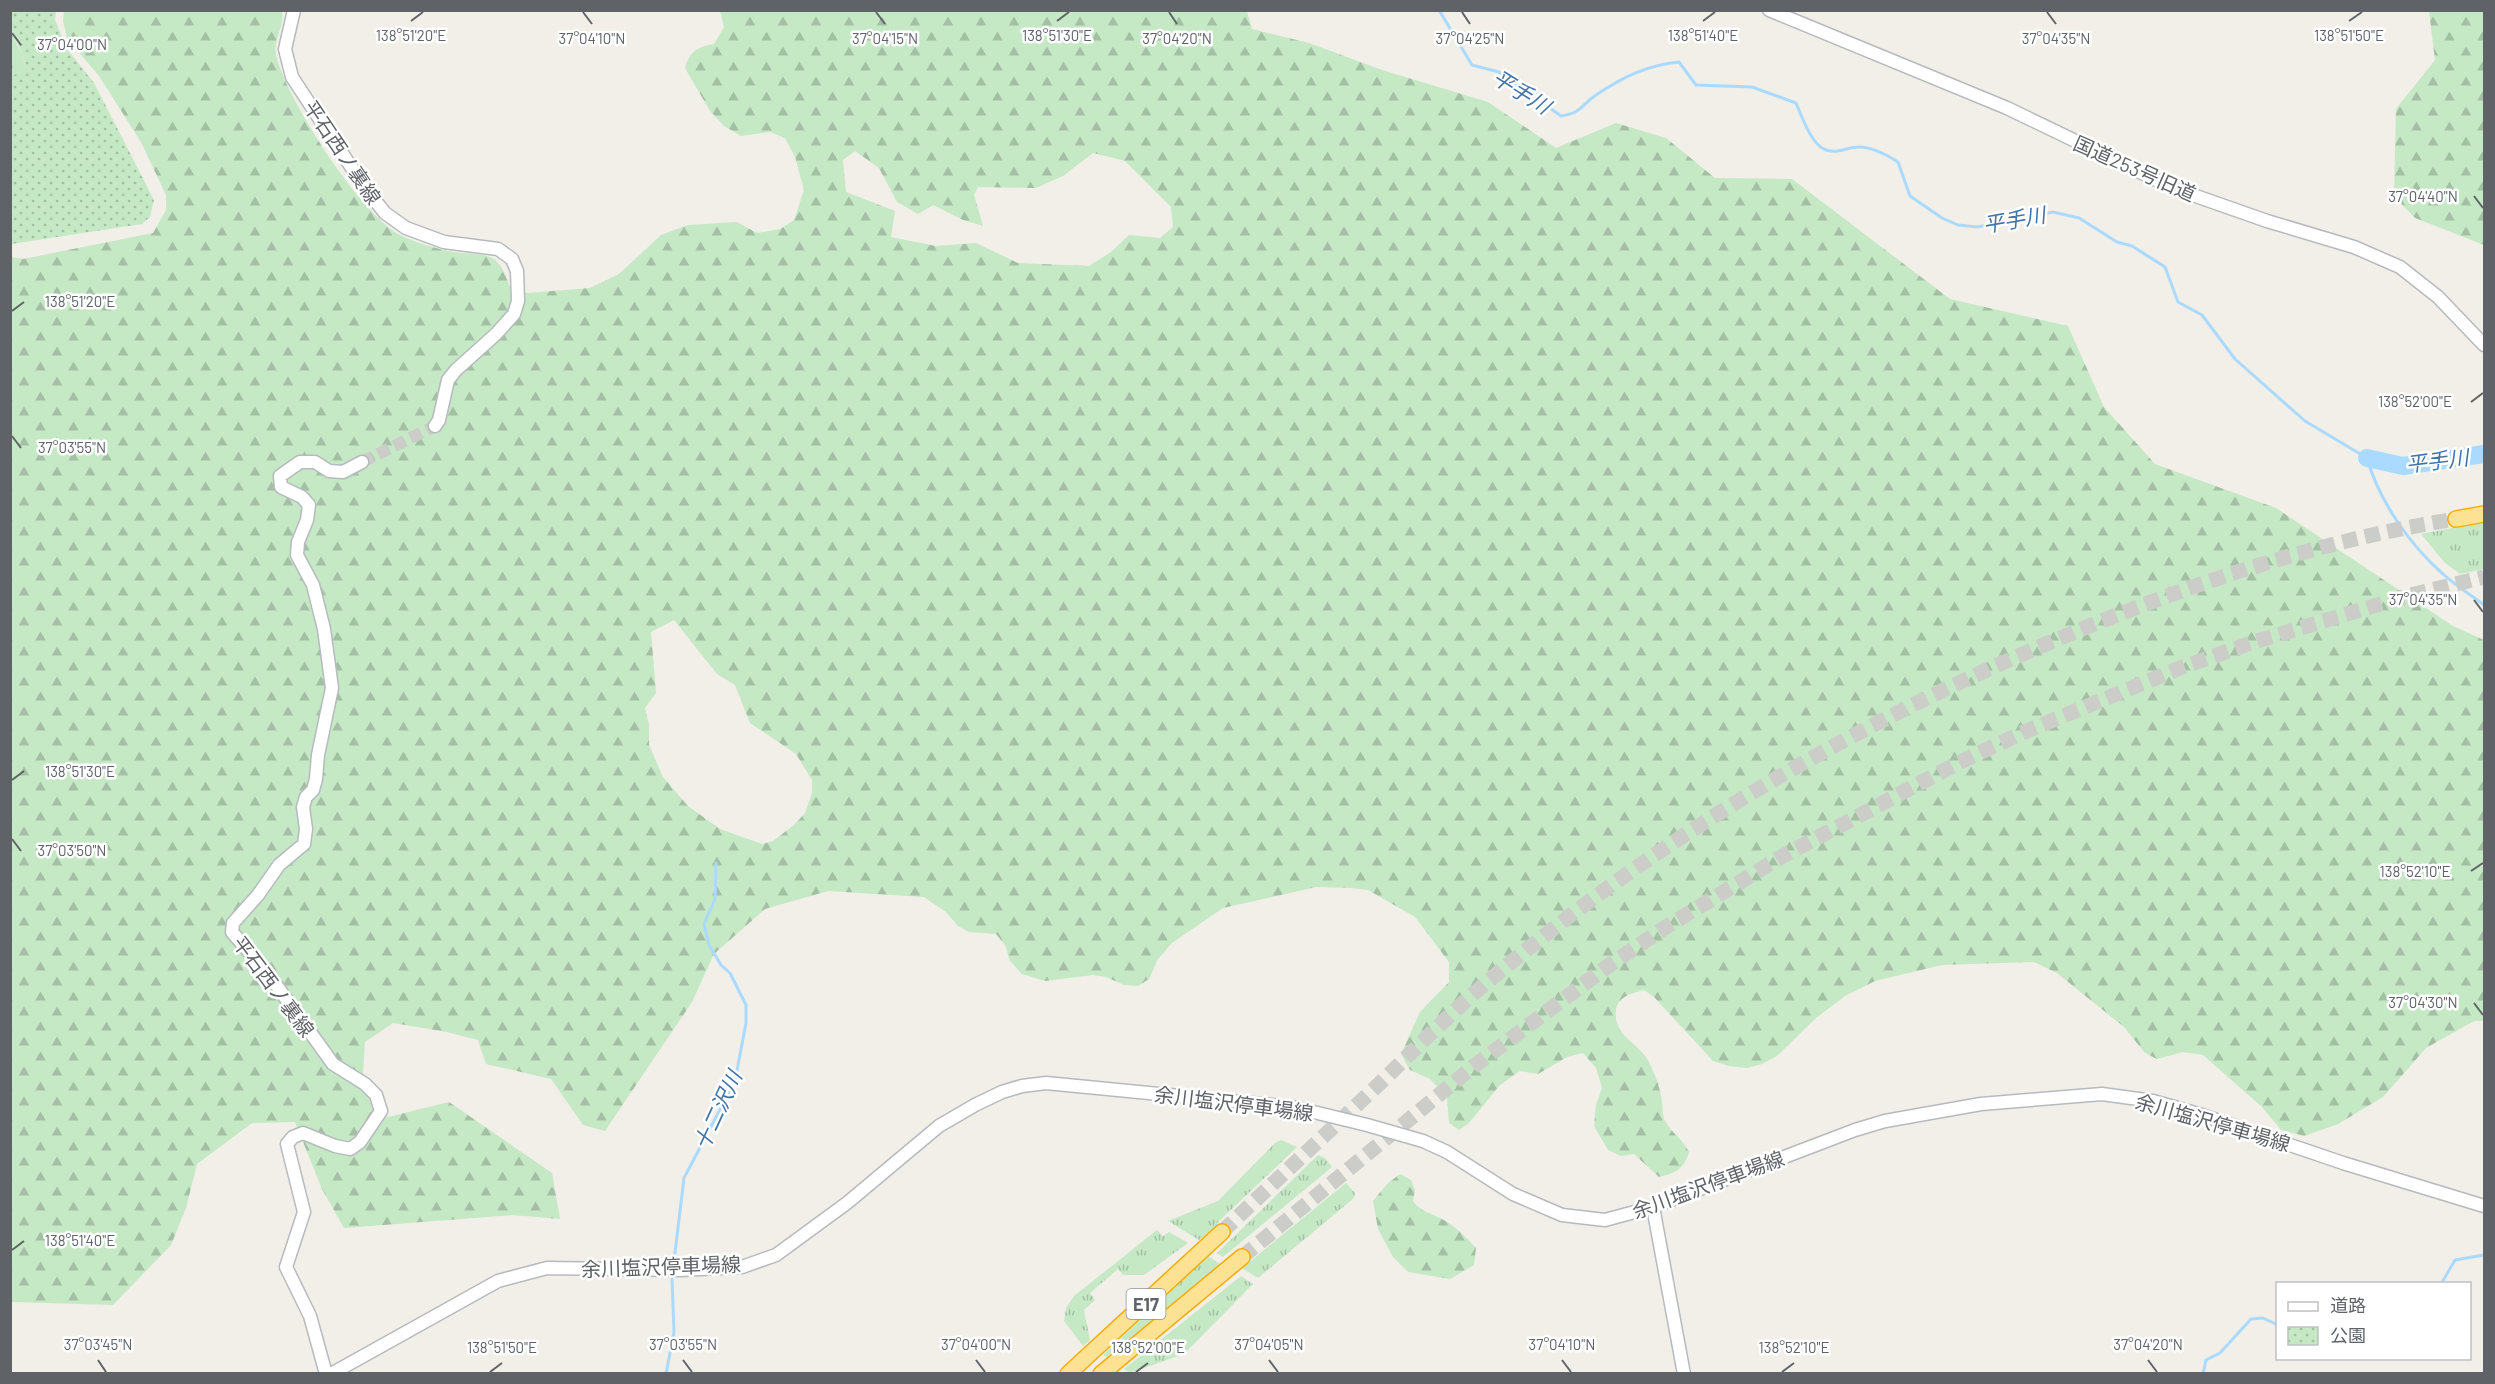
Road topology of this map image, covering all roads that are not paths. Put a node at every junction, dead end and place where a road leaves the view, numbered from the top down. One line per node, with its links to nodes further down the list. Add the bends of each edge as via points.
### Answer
1 (294, 10): 4 (main road, 平石西ノ裏線, via 285,49 292,77 385,213 406,228 444,242 498,249 512,259 518,271 514,314 448,380)
2 (1769, 10): 3 (main road, 国道253号旧道, via 2007,108 2173,188 2354,247 2400,267 2438,297)
3 (2484, 345)
4 (435, 426)
5 (362, 462): 12 (main road, 平石西ノ裏線, via 343,472 329,471 315,462 300,462 280,476 281,487 309,505 297,555 313,585 332,688 316,779 303,807 304,844 279,865 233,923 232,932 269,975 333,1064 365,1084 376,1095 381,1111 360,1142 350,1149 303,1133 287,1144 304,1212 286,1267 310,1316)
6 (2484, 514): 7 (highway)
7 (2456, 519)
8 (2484, 1206): 9 (main road, 余川塩沢停車場線, via 2202,1115 2153,1101 2102,1094 1981,1104 1885,1121)
9 (1653, 1207): 12 (main road, 余川塩沢停車場線, via 1605,1220 1562,1215 1513,1194 1423,1141 1293,1107 1046,1083 1022,1086 975,1105 939,1126 847,1203 776,1255 742,1267 547,1269 498,1281); 15 (main road)
10 (1222, 1232): 13 (highway, E17)
11 (1242, 1257): 14 (highway, E17)
12 (328, 1374)
13 (1068, 1374)
14 (1101, 1374)
15 (1684, 1374)

